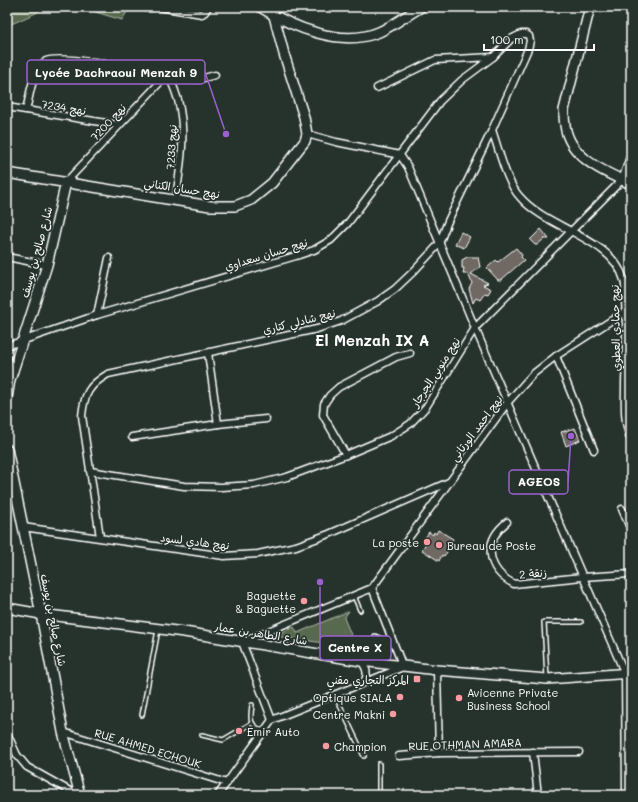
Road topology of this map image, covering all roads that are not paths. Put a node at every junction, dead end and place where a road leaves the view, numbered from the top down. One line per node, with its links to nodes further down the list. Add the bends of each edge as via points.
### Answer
1 (154, 7): 7 (street)
2 (159, 7): 3 (street, via 202,14)
3 (208, 7)
4 (260, 7): 9 (street)
5 (421, 7): 9 (street, via 379,32 353,38 319,34)
6 (602, 7): 8 (street)
7 (145, 8)
8 (590, 8): 23 (street, via 564,110 565,126 570,141 579,154 592,165)
9 (274, 16): 19 (street)
10 (526, 34): 11 (street, نهج حسان سعداوي, via 511,40); 18 (street, نهج شادلي كتاري, via 530,41 528,49)
11 (493, 57): 14 (street, via 435,60); 21 (street, نهج حسان سعداوي, via 462,80 440,101)
12 (216, 75): 13 (street, via 200,79)
13 (168, 78): 16 (street, via 141,69 80,60 52,59 38,69); 17 (street, نهج 7200); 26 (street, نهج 7233, via 179,104 183,132)
14 (378, 88)
15 (7, 107): 16 (street, نهج 7234)
16 (26, 110): 17 (street, نهج 7234)
17 (119, 126): 24 (street, نهج 7200)
18 (492, 130): 27 (street, نهج حمادي العطوي, via 512,187 520,198 542,216); 28 (street, نهج شادلي كتاري)
19 (307, 134): 21 (street); 26 (street, نهج حسان الكناني, via 305,141 272,183 251,200 225,207)
20 (631, 154): 23 (street, نهج منوبي الجرجار)
21 (400, 155): 28 (street, via 408,167); 33 (street, نهج حسان سعداوي, via 348,223 331,240 314,250)
22 (7, 173): 24 (street, نهج حسان الكناني)
23 (622, 180): 25 (street); 27 (street, نهج منوبي الجرجار)
24 (66, 182): 26 (street, نهج حسان الكناني); 31 (street, شارع صالح بن يوسف)
25 (631, 184)
26 (176, 200)
27 (570, 232): 32 (street, نهج حمادي العطوي, via 602,249 612,258 624,280); 34 (street, نهج منوبي الجرجار)
28 (439, 244): 34 (street); 37 (street, نهج شادلي كتاري, via 414,271 378,301 341,321 317,329)
29 (7, 257): 31 (street)
30 (109, 258): 33 (street)
31 (46, 265): 35 (street, شارع صالح بن يوسف)
32 (626, 311): 39 (street, نهج احمد الورتاني); 45 (street, نهج حمادي العطوي, via 625,414)
33 (97, 315): 35 (street, نهج حسان سعداوي)
34 (475, 328): 41 (street); 48 (street, نهج منوبي الجرجار, via 426,407 410,424 391,436)
35 (23, 340): 36 (street, نهج حسان سعداوي); 40 (street, شارع صالح بن يوسف)
36 (7, 346)
37 (208, 353): 43 (street); 49 (street, نهج شادلي كتاري, via 108,374 96,382 89,389 83,402 82,416)
38 (410, 353): 48 (street, via 396,357 339,387 324,404 323,415)
39 (556, 356): 41 (street, نهج احمد الورتاني, via 533,374); 47 (street)
40 (7, 398)
41 (508, 402): 50 (street, نهج احمد الورتاني); 57 (street)
42 (266, 419): 43 (street)
43 (218, 424): 44 (street)
44 (132, 437)
45 (631, 440)
46 (7, 449): 53 (street, شارع صالح بن يوسف)
47 (594, 450)
48 (346, 455): 49 (street, نهج منوبي الجرجار, via 286,477 254,485 227,487 184,486)
49 (90, 471): 55 (street, نهج شادلي كتاري)
50 (449, 482): 55 (street, نهج هادي لسود, via 330,534 296,546 258,554 224,556); 58 (street, نهج احمد الورتاني)
51 (622, 509): 54 (street)
52 (507, 522): 57 (street, زنقة 2, via 499,529 490,550 497,571 506,580 514,584 525,584)
53 (22, 527): 55 (street, نهج هادي لسود); 62 (street, شارع صالح بن يوسف)
54 (631, 530)
55 (100, 538)
56 (631, 574): 57 (street, زنقة 2)
57 (582, 577): 71 (street)
58 (372, 588): 59 (street); 67 (street)
59 (354, 596): 61 (lane); 66 (street)
60 (7, 608): 62 (street, شارع الطاهر بن عمار)
61 (360, 610)
62 (41, 614): 64 (street, شارع الطاهر بن عمار); 81 (street, شارع صالح بن يوسف)
63 (581, 622): 72 (lane, via 544,622)
64 (159, 629): 66 (street, شارع الطاهر بن عمار); 76 (lane)
65 (375, 636): 67 (lane, via 388,642)
66 (242, 642): 68 (street, شارع الطاهر بن عمار); 78 (street)
67 (396, 651): 69 (street)
68 (361, 661): 69 (street, شارع الطاهر بن عمار); 73 (street, via 367,672)
69 (403, 666): 70 (street, شارع الطاهر بن عمار); 73 (street)
70 (437, 670): 72 (street, شارع الطاهر بن عمار); 86 (street)
71 (628, 673): 72 (street, شارع الطاهر بن عمار); 77 (street)
72 (547, 680)
73 (363, 684): 74 (street)
74 (334, 695): 78 (street); 87 (lane)
75 (252, 705): 79 (lane)
76 (142, 715)
77 (628, 719): 95 (street)
78 (272, 720): 80 (street)
79 (252, 722): 80 (lane); 83 (lane, via 223,740)
80 (264, 731): 90 (street)
81 (63, 732): 90 (street, RUE AHMED ECHOUK); 91 (street, شارع صالح بن يوسف)
82 (7, 733): 91 (street, via 17,755 27,767)
83 (202, 735)
84 (533, 752): 85 (street, RUE OTHMAN AMARA); 86 (street, RUE OTHMAN AMARA); 94 (street)
85 (579, 752)
86 (439, 753): 88 (street, RUE OTHMAN AMARA)
87 (364, 756)
88 (399, 756)
89 (379, 764): 93 (lane)
90 (227, 783): 92 (street)
91 (78, 795)
92 (218, 795)
93 (379, 795)
94 (538, 795)
95 (626, 795)

